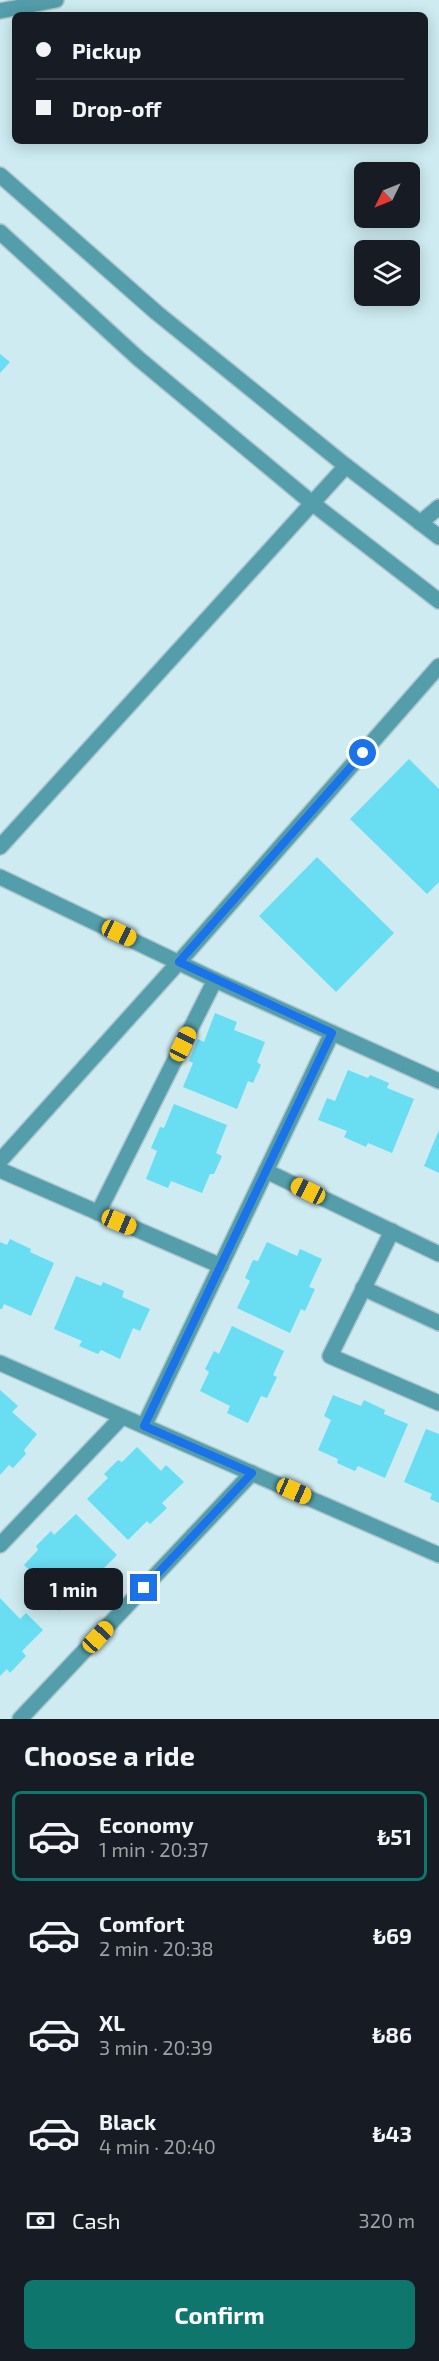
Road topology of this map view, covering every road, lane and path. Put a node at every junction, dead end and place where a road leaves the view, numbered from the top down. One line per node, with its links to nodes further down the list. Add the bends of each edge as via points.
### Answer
1 (56, 0): 2 (street)
2 (0, 11)
3 (0, 175): 5 (street, via 157,313)
4 (0, 232): 6 (street, via 140,359)
5 (346, 466): 6 (street); 8 (street)
6 (312, 503): 10 (street); 12 (street)
7 (439, 507): 8 (street)
8 (420, 523): 9 (street)
9 (439, 537)
10 (439, 601)
11 (439, 666): 14 (street)
12 (0, 847)
13 (0, 877): 14 (street)
14 (179, 962): 15 (street); 18 (street)
15 (215, 980): 16 (street); 21 (street)
16 (332, 1033): 17 (street); 20 (street)
17 (439, 1081)
18 (0, 1161)
19 (0, 1170): 21 (street)
20 (266, 1171): 22 (street); 24 (street)
21 (98, 1213): 24 (street)
22 (392, 1231): 23 (street); 25 (street)
23 (439, 1254)
24 (221, 1266): 30 (street)
25 (363, 1288): 26 (street); 28 (street, via 330,1356)
26 (439, 1323)
27 (0, 1363): 29 (street)
28 (439, 1403)
29 (122, 1417): 30 (street); 32 (street)
30 (144, 1426): 31 (street)
31 (252, 1473): 33 (street); 34 (street)
32 (0, 1545)
33 (439, 1555)
34 (20, 1719)

